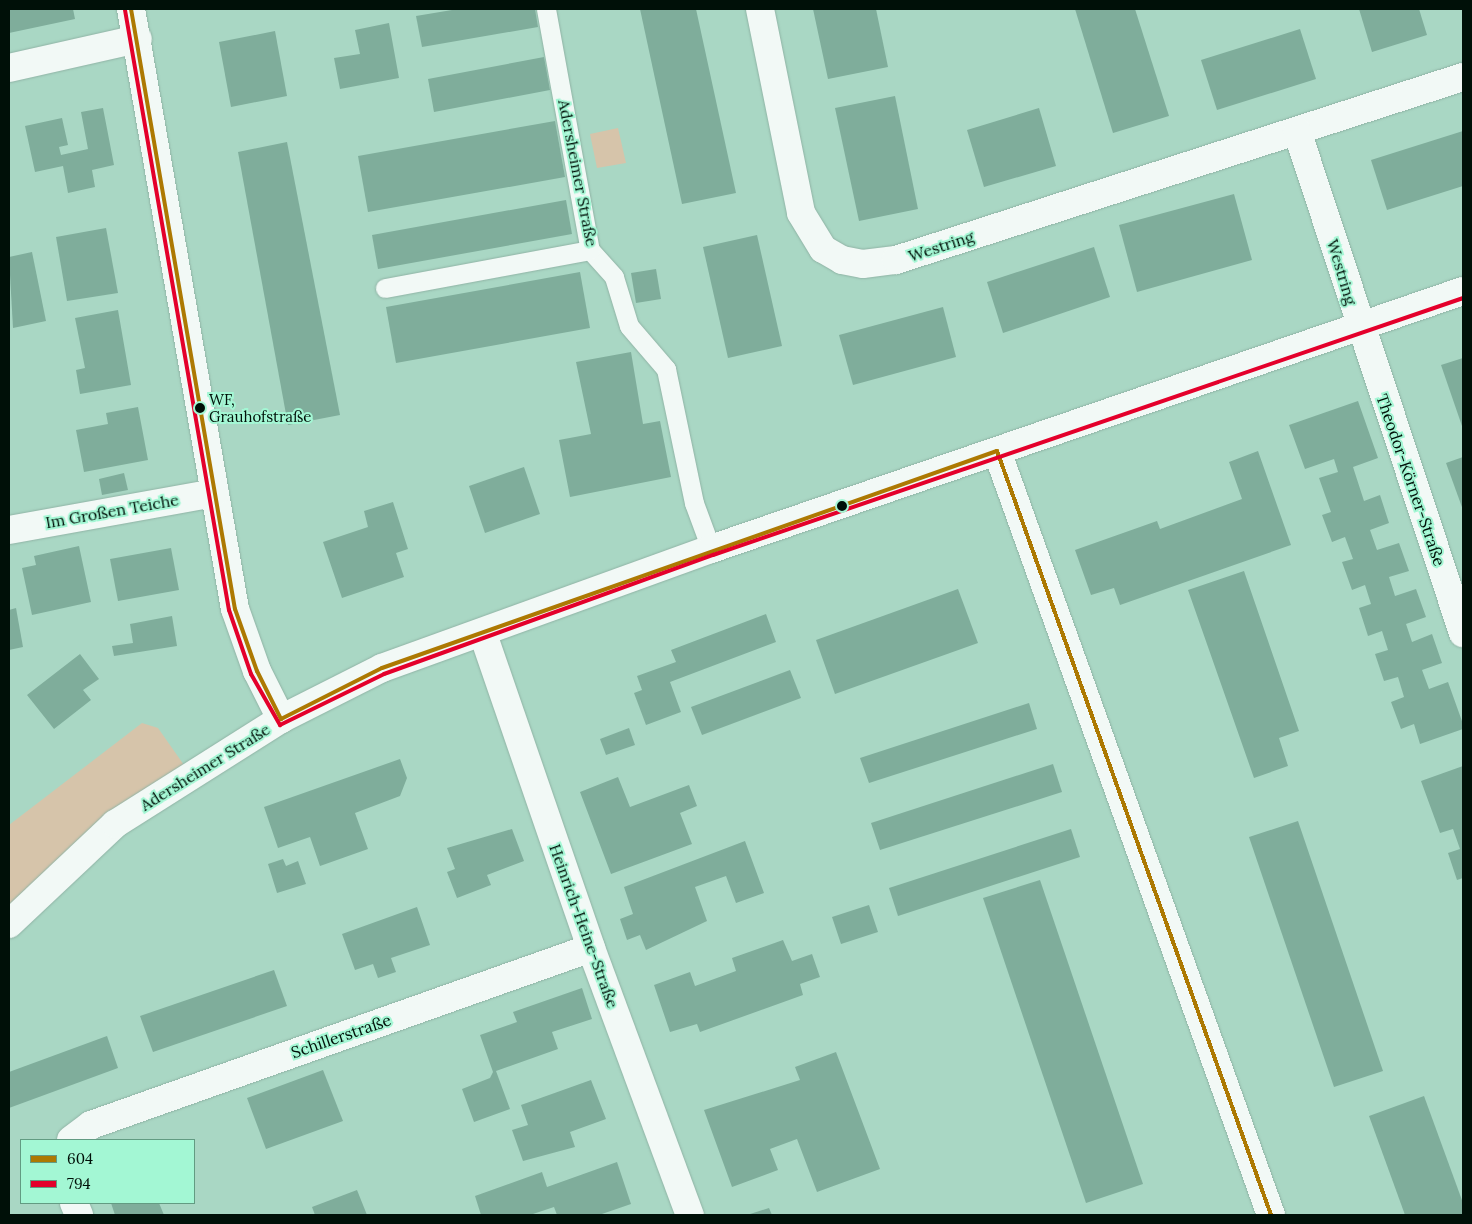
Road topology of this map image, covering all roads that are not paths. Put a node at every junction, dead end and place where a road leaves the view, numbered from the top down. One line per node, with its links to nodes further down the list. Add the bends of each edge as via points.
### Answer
1 (132, 9): 4 (street)
2 (546, 9): 8 (lane, Adersheimer Straße)
3 (760, 9): 7 (street, Westring, via 801,213 823,249 842,260 863,264 896,260)
4 (138, 39): 5 (street); 13 (street)
5 (9, 68)
6 (1463, 77): 7 (street, Westring)
7 (1297, 131): 11 (street, Westring)
8 (590, 250): 9 (lane); 15 (lane, Adersheimer Straße, via 614,277 629,326 666,369 694,503)
9 (385, 288)
10 (1463, 290): 11 (street, Adersheimer Straße)
11 (1358, 327): 12 (street, Adersheimer Straße); 16 (street, Theodor-Körner-Straße)
12 (997, 451): 15 (street, Adersheimer Straße); 23 (street)
13 (215, 493): 14 (street, Im Großen Teiche); 18 (street, via 235,609 256,671)
14 (9, 530)
15 (711, 549): 17 (street, Adersheimer Straße)
16 (1463, 633)
17 (482, 634): 18 (street, Adersheimer Straße, via 382,668); 20 (street, Heinrich-Heine-Straße)
18 (281, 719): 19 (street, Adersheimer Straße, via 115,824)
19 (9, 924)
20 (591, 948): 21 (street, Schillerstraße); 22 (street, Heinrich-Heine-Straße)
21 (81, 1132)
22 (690, 1215)
23 (1271, 1215)

